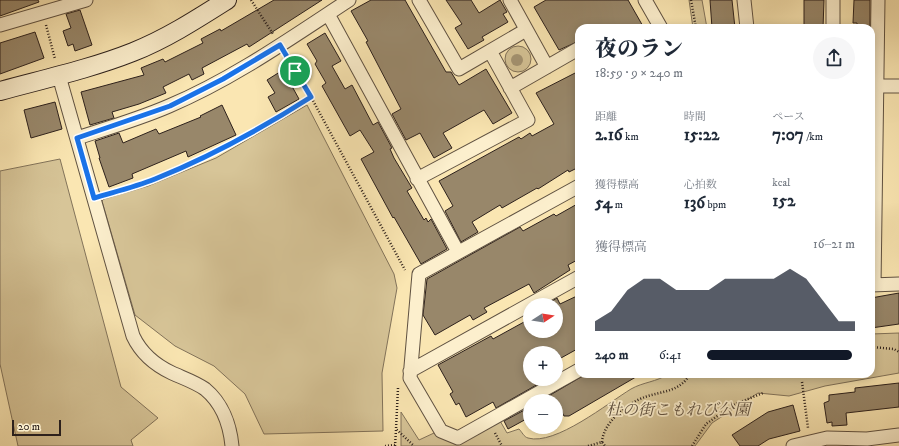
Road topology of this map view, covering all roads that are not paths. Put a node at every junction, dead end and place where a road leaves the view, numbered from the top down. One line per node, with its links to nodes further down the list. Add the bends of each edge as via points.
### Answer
1 (86, 0): 14 (street)
2 (227, 0): 20 (street, via 133,52)
3 (349, 0): 10 (street)
4 (419, 0): 16 (street, via 459,69)
5 (510, 0): 15 (street)
6 (645, 0): 11 (street)
7 (744, 0): 12 (street)
8 (833, 0): 13 (street)
9 (878, 0): 18 (street)
10 (328, 14): 25 (street, via 223,79 170,106); 26 (street)
11 (659, 24)
12 (747, 24)
13 (833, 24)
14 (0, 25)
15 (526, 30): 16 (street); 19 (street)
16 (490, 51): 23 (street)
17 (575, 52): 19 (street)
18 (875, 64)
19 (547, 67): 23 (street)
20 (58, 70): 24 (street); 25 (street)
21 (875, 86): 22 (street)
22 (899, 86)
23 (510, 88): 26 (street, via 528,120)
24 (0, 91)
25 (77, 138): 35 (street, via 138,346 159,366 206,390 225,417)
26 (418, 179): 28 (street)
27 (575, 188): 28 (street)
28 (458, 252): 32 (street, via 419,274)
29 (575, 279): 32 (street)
30 (899, 284): 31 (street)
31 (875, 285)
32 (410, 371): 33 (street, via 410,378 441,431 458,438)
33 (575, 372)
34 (899, 437): 36 (street, via 827,438)
35 (232, 446)
36 (793, 446)

